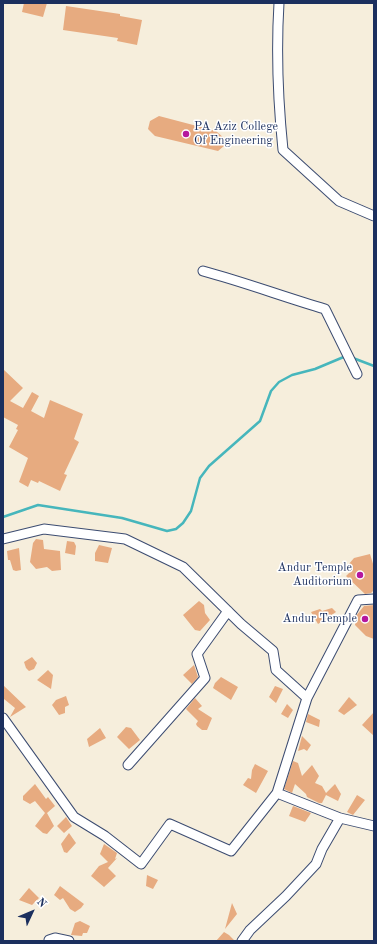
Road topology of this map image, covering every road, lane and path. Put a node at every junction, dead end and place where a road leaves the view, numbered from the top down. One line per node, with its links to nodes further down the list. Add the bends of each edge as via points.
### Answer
1 (279, 3): 2 (street, via 279,108 283,150 339,200)
2 (374, 216)
3 (203, 271): 4 (street, via 252,284 325,309)
4 (357, 374)
5 (3, 539): 7 (street, via 44,529 125,539 183,567)
6 (374, 598): 8 (street, via 358,600)
7 (228, 611): 8 (street, via 274,650 276,670); 10 (street, via 197,654 205,678)
8 (307, 698): 11 (street)
9 (3, 718): 11 (street, via 74,817 105,836 141,864 170,824 231,851)
10 (128, 765)
11 (277, 793): 12 (street)
12 (340, 818): 13 (street); 16 (street, via 316,864)
13 (374, 826)
14 (49, 940): 15 (street, via 55,938)
15 (69, 941)
16 (242, 941)

